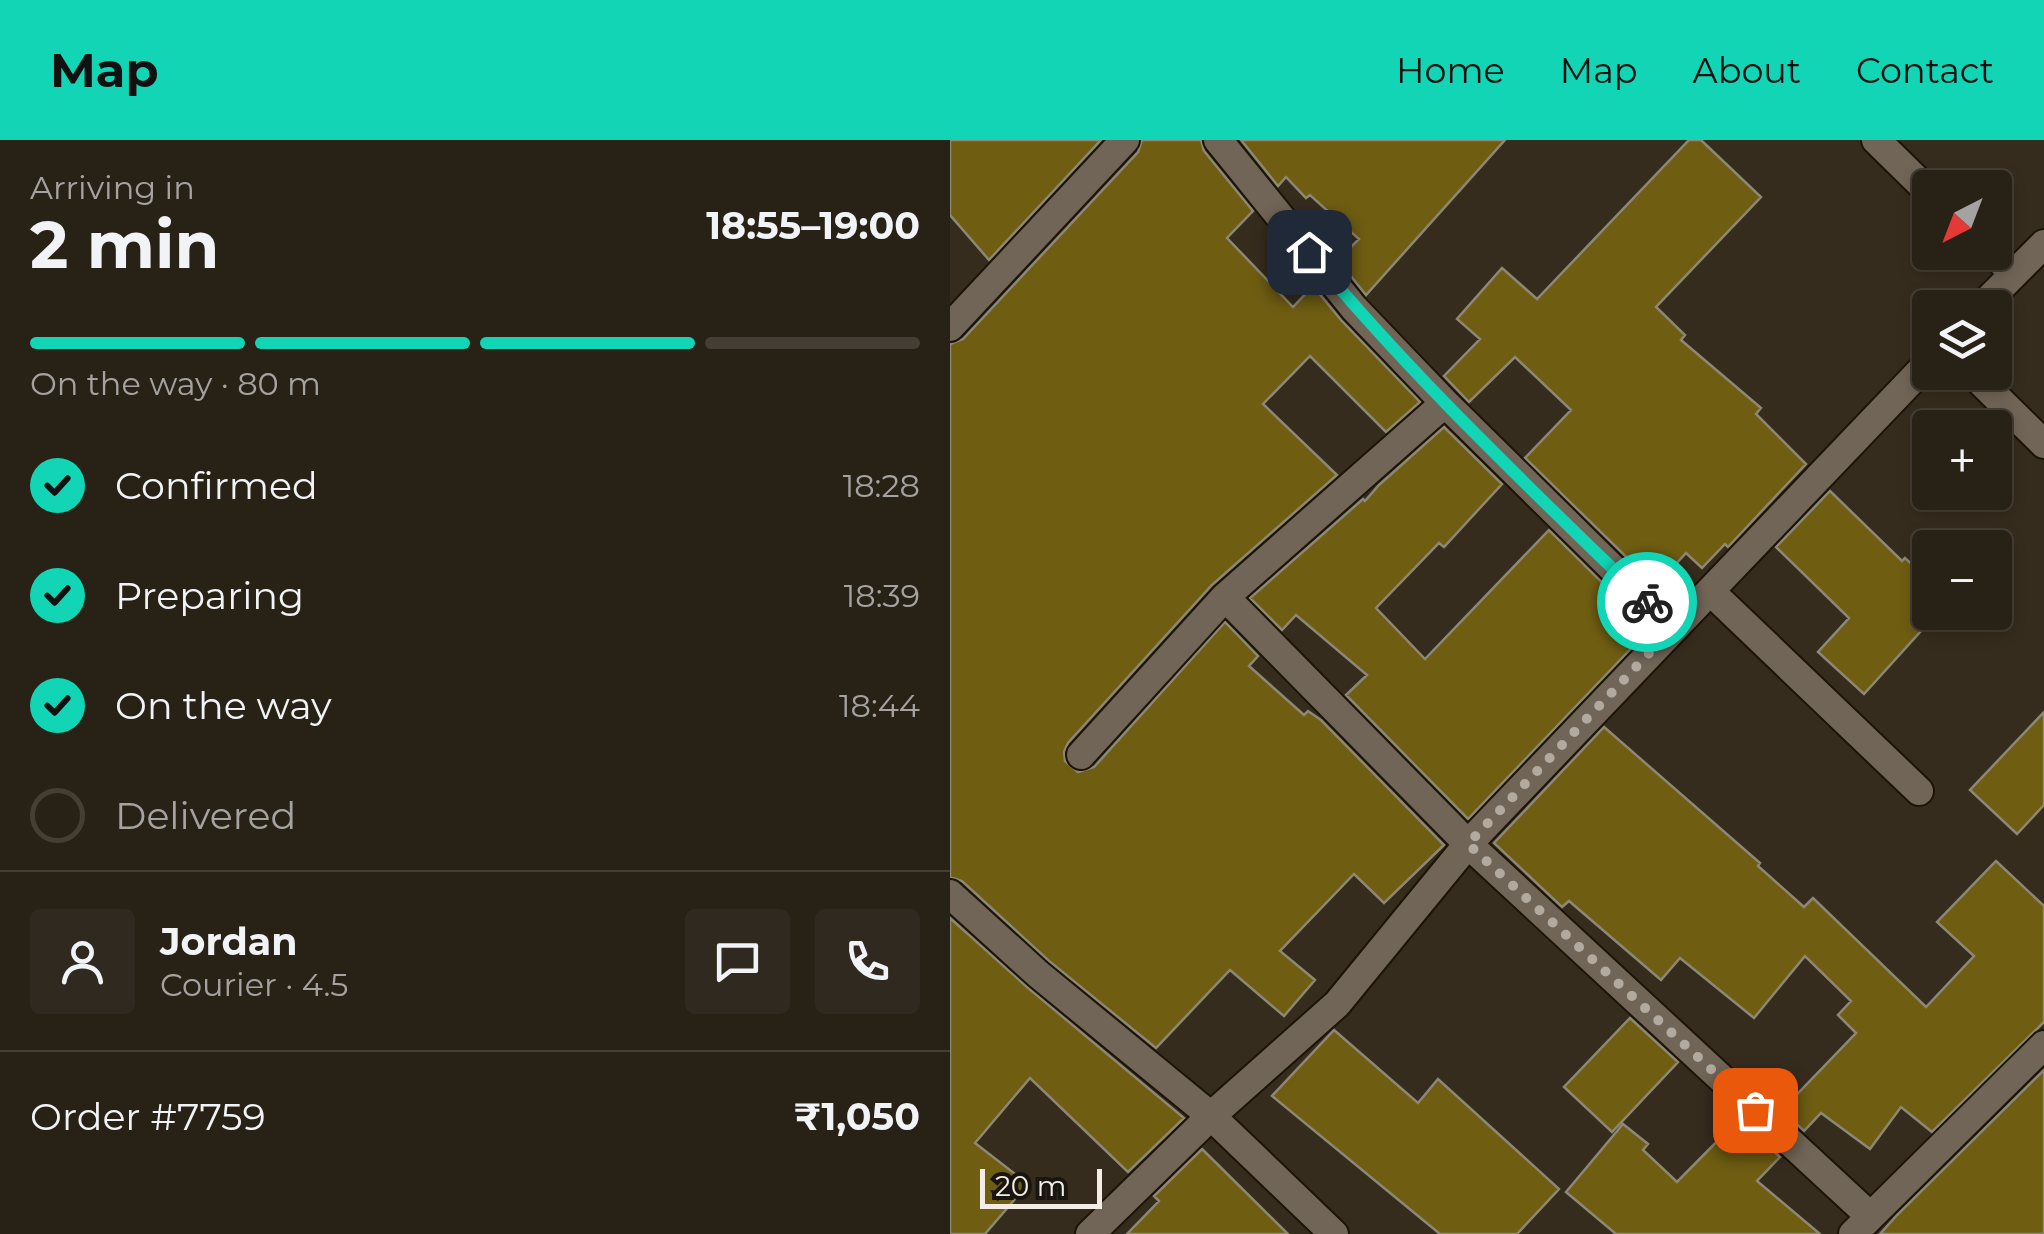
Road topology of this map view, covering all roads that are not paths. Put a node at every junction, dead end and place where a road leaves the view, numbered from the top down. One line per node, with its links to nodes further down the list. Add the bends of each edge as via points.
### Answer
1 (1125, 140): 9 (street)
2 (1218, 140): 12 (street, via 1354,308)
3 (1876, 140): 4 (street)
4 (1912, 175)
5 (2044, 244): 7 (street)
6 (2009, 270): 7 (street)
7 (2012, 273): 8 (street)
8 (1996, 290)
9 (950, 327)
10 (1912, 379): 14 (street)
11 (1990, 390): 13 (street)
12 (1445, 403): 15 (street); 16 (street)
13 (2044, 444)
14 (1710, 591): 16 (street); 18 (street)
15 (1225, 597): 17 (street); 19 (street)
16 (1673, 628): 19 (street)
17 (1080, 755)
18 (1919, 791)
19 (1468, 844): 22 (street, via 1338,1004); 23 (street)
20 (950, 894): 22 (street)
21 (2044, 1046): 23 (street)
22 (1211, 1116): 24 (street); 25 (street)
23 (1861, 1225)
24 (1090, 1234)
25 (1334, 1234)

